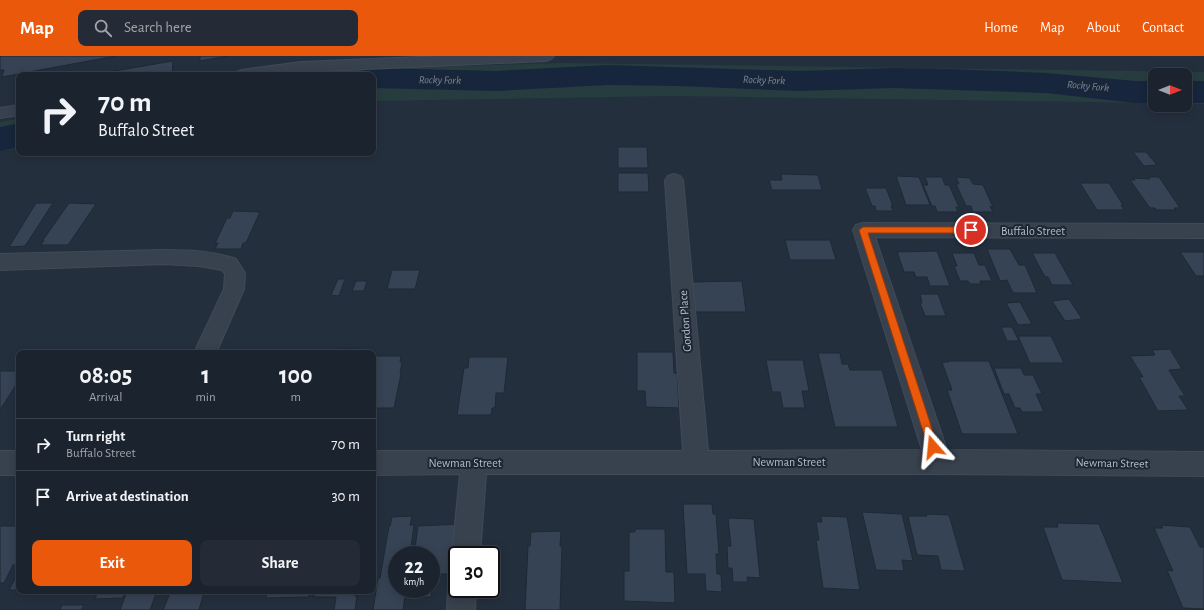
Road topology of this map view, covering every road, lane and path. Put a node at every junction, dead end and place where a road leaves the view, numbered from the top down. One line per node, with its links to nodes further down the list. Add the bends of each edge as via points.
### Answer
1 (546, 56): 2 (street, via 308,67)
2 (267, 72)
3 (16, 110): 4 (street)
4 (0, 113)
5 (674, 180): 9 (street, Gordon Place)
6 (1204, 232): 10 (street, Buffalo Street, via 863,230)
7 (0, 262): 8 (street, via 157,257 200,258 229,264 235,273 234,289)
8 (207, 350)
9 (696, 462): 10 (street, Newman Street); 14 (street, Newman Street)
10 (938, 462): 15 (street, Newman Street)
11 (0, 463): 12 (street)
12 (16, 463)
13 (376, 463): 14 (street, Newman Street)
14 (474, 463): 16 (street)
15 (1204, 464)
16 (467, 546)
17 (462, 598): 18 (street)
18 (461, 610)

